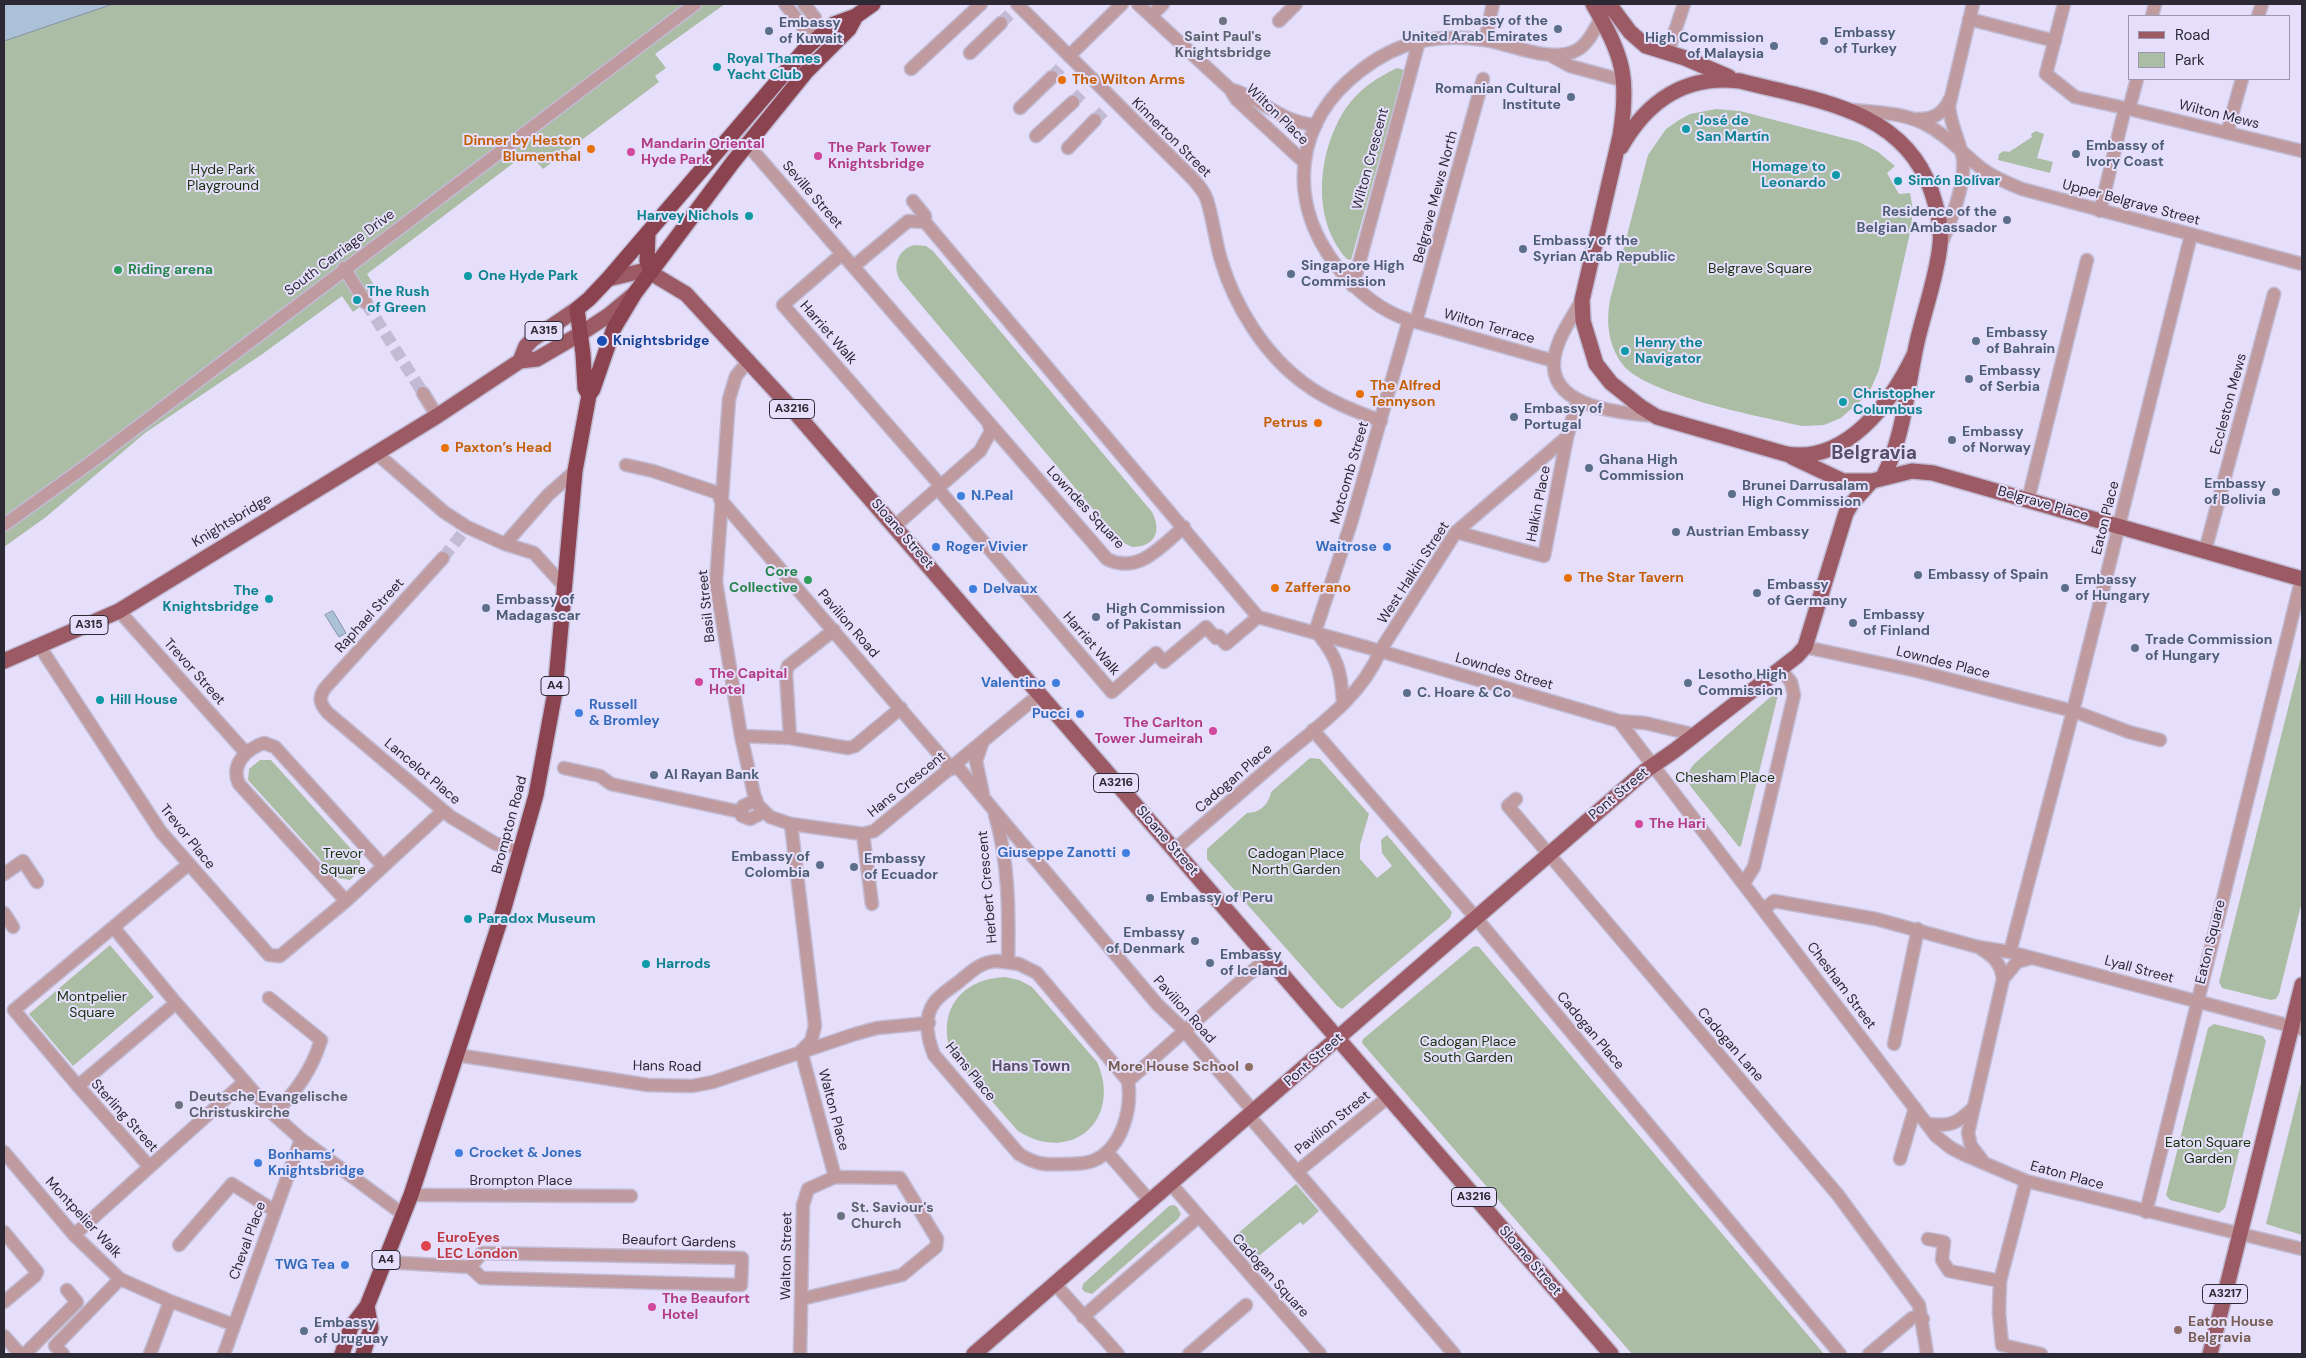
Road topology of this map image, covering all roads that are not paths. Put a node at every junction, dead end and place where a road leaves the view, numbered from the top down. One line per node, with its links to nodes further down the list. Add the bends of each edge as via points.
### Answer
1 (695, 4): 65 (street, South Carriage Drive)
2 (785, 4): 23 (street, via 803,27)
3 (804, 4): 23 (street, via 814,18)
4 (873, 4): 17 (highway, Knightsbridge / A4)
5 (981, 4): 31 (street)
6 (1122, 4): 30 (street)
7 (1138, 4): 18 (street, Wilton Place)
8 (1163, 4): 18 (street)
9 (1296, 4): 21 (street)
10 (1493, 4): 24 (street)
11 (1593, 4): 19 (main road)
12 (1609, 4): 27 (main road, via 1646,46)
13 (1684, 4): 27 (street)
14 (1973, 4): 20 (street)
15 (2064, 4): 26 (street)
16 (1016, 7): 30 (street, Kinnerton Street)
17 (856, 16): 23 (highway, Knightsbridge / A4, via 841,19); 49 (highway, Knightsbridge / A4, via 849,29 806,72)
18 (1151, 16): 38 (street, Wilton Place)
19 (1601, 18): 29 (street, via 1588,40 1577,50); 36 (main road, via 1619,53)
20 (1969, 20): 26 (street); 39 (street)
21 (1279, 21)
22 (1001, 22): 28 (street)
23 (816, 32): 58 (highway, Knightsbridge / A4)
24 (1485, 40): 25 (street, via 1440,37); 29 (street)
25 (1419, 41): 46 (street, via 1386,54 1360,71 1335,93); 68 (street, Wilton Crescent)
26 (2055, 41): 42 (street, Wilton Mews, via 2046,74 2075,97)
27 (1668, 52): 37 (main road)
28 (970, 53)
29 (1550, 55): 36 (street, via 1570,66)
30 (1068, 60): 85 (street, Kinnerton Street, via 1110,105 1184,170 1202,191 1227,280 1250,322 1277,359 1307,386 1327,398)
31 (912, 68)
32 (1052, 77): 41 (street)
33 (1483, 79): 74 (street, Belgrave Mews North)
34 (2136, 80): 42 (street)
35 (2242, 80): 47 (street)
36 (1625, 81): 54 (main road, via 1624,114)
37 (1740, 82): 43 (main road); 54 (main road, via 1708,80 1673,92 1652,108 1630,133)
38 (1230, 89): 46 (street, Wilton Place, via 1244,92 1298,124); 53 (street, Wilton Place, via 1236,99)
39 (1950, 99): 44 (street, via 1936,117); 51 (street, via 1950,116)
40 (1073, 102): 48 (street)
41 (1020, 108)
42 (2127, 108): 47 (street, Wilton Mews); 56 (street)
43 (1850, 109): 44 (street); 60 (main road, via 1897,138 1917,160 1939,216)
44 (1912, 119): 51 (street, via 1942,134)
45 (1095, 120): 50 (street)
46 (1316, 125): 53 (street)
47 (2227, 133): 52 (street, Wilton Mews)
48 (1036, 136)
49 (747, 144): 61 (street, Seville Street); 66 (highway, Knightsbridge / A4)
50 (1068, 148)
51 (1961, 150): 56 (street, Upper Belgrave Street, via 2006,182); 60 (street, via 1962,178)
52 (2302, 151)
53 (1304, 162): 68 (street, via 1307,209 1314,231 1324,250)
54 (1614, 165): 71 (main road)
55 (914, 203): 57 (street)
56 (2100, 211): 59 (street, Upper Belgrave Street)
57 (925, 222): 64 (street, via 908,221); 103 (street)
58 (648, 233): 66 (highway, via 647,261); 67 (highway, Knightsbridge / A4)
59 (2191, 235): 63 (street, Upper Belgrave Street); 102 (street, Eaton Place)
60 (1940, 247): 76 (main road)
61 (841, 252): 64 (street, Seville Street); 96 (street, Harriet Walk, via 783,304)
62 (2087, 260): 98 (street)
63 (2302, 264)
64 (854, 266): 86 (street, Lowndes Square)
65 (344, 268): 72 (street); 100 (street, South Carriage Drive)
66 (652, 272): 67 (main road, via 640,270); 69 (highway, Knightsbridge / A4); 77 (main road, Sloane Street / A3216, via 686,294)
67 (608, 279): 73 (highway, Knightsbridge / A4)
68 (1353, 286): 74 (street, via 1372,303)
69 (635, 293): 75 (main road, Knightsbridge / A315); 81 (highway, Knightsbridge / A4, via 614,328)
70 (2274, 294): 106 (street, Eccleston Mews)
71 (1582, 300): 79 (street, via 1562,336); 84 (main road, via 1586,338 1600,369 1611,383)
72 (366, 304)
73 (577, 309): 75 (highway, A4); 78 (main road, Knightsbridge / A315, via 533,339)
74 (1412, 321): 79 (street, Wilton Terrace); 85 (street, Motcomb Street)
75 (580, 334): 78 (main road, Knightsbridge / A315, via 537,359); 81 (highway, Brompton Road / A4, via 585,388)
76 (1914, 355): 91 (main road, via 1890,396 1855,434 1817,453); 94 (main road, via 1895,451)
77 (749, 360): 97 (street, Basil Street, via 730,388); 101 (main road, Sloane Street / A3216)
78 (520, 361): 83 (main road, Knightsbridge / A315)
79 (1554, 361): 82 (street, via 1559,381)
80 (423, 393): 83 (street)
81 (589, 395): 93 (highway, Brompton Road / A4)
82 (1578, 400): 84 (street, via 1611,411); 87 (street, Halkin Place)
83 (437, 416): 90 (main road, Knightsbridge / A315)
84 (1657, 417): 91 (main road)
85 (1381, 421): 113 (street, Motcomb Street)
86 (988, 422): 88 (street, Lowndes Square); 89 (street, via 991,431)
87 (1567, 437): 104 (street, West Halkin Street); 104 (street, Halkin Place, via 1544,556)
88 (1009, 446): 89 (street); 103 (street, Lowndes Square, via 1107,558 1114,562 1132,564 1141,561)
89 (980, 451): 96 (street)
90 (376, 453): 105 (street, via 466,528); 110 (main road, Knightsbridge / A315)
91 (1786, 454): 95 (main road, Belgrave Place)
92 (626, 465): 97 (street, via 653,471)
93 (575, 472): 105 (street, via 548,495); 109 (highway, Brompton Road / A4)
94 (1878, 479): 95 (main road, Belgrave Place); 98 (main road, Belgrave Place, via 1912,472 1933,473); 99 (main road)
95 (1843, 481): 99 (main road)
96 (939, 488): 101 (street); 111 (street, Harriet Walk, via 1112,692 1156,653 1164,662 1206,627 1226,644)
97 (721, 497): 112 (street, Pavilion Road); 127 (street, Basil Street, via 716,582)
98 (2028, 500): 102 (main road, Belgrave Place)
99 (1846, 513): 115 (main road)
100 (4, 526)
101 (895, 526): 119 (main road, Sloane Street / A3216)
102 (2119, 526): 106 (main road, Belgrave Place); 123 (street, Eaton Place)
103 (1184, 528): 111 (street)
104 (1456, 532): 116 (street, West Halkin Street)
105 (505, 544): 109 (street, via 534,553)
106 (2205, 551): 108 (main road, Belgrave Place)
107 (443, 558): 120 (street, Raphael Street)
108 (2302, 578): 168 (street, Eaton Square)
109 (564, 586): 144 (highway, Brompton Road / A4, via 550,723)
110 (119, 611): 114 (main road, Knightsbridge / A315); 131 (street, Trevor Street)
111 (1258, 617): 113 (street, Lowndes Street)
112 (834, 630): 122 (street, Pavilion Road); 128 (street, via 788,666)
113 (1316, 633): 116 (street, Lowndes Street); 121 (street, via 1329,646 1340,668)
114 (40, 647): 117 (main road, Knightsbridge / A315); 147 (street, Trevor Place, via 161,832)
115 (1805, 647): 118 (main road); 123 (street, Lowndes Place, via 1917,671)
116 (1380, 651): 121 (street, via 1373,670); 124 (street, Lowndes Street)
117 (4, 661)
118 (1781, 670): 126 (main road); 151 (street, via 1794,688 1794,695 1754,866)
119 (1040, 694): 130 (street, Hans Crescent); 145 (main road, Sloane Street / A3216)
120 (320, 696): 138 (street, Lancelot Place, via 328,713)
121 (1340, 705): 125 (street, Cadogan Place)
122 (901, 708): 128 (street, via 855,746 848,748); 133 (street, Pavilion Road)
123 (2073, 711): 129 (street, Lowndes Place); 161 (street, Eaton Place)
124 (1619, 722): 126 (street, via 1644,723); 132 (street)
125 (1313, 730): 145 (street, Cadogan Place); 156 (street, Cadogan Place)
126 (1696, 735): 132 (main road)
127 (741, 736): 128 (street); 136 (street, Basil Street)
128 (790, 738)
129 (2160, 740)
130 (983, 742): 133 (street, Hans Crescent); 137 (street, Herbert Crescent, via 976,761)
131 (246, 753): 148 (street, via 264,743 275,747); 152 (street, via 236,767 239,784)
132 (1654, 765): 146 (main road, Pont Street); 151 (street)
133 (954, 767): 137 (street, Herbert Crescent); 142 (street, Hans Crescent, via 874,831)
134 (564, 768): 139 (street, Hans Crescent, via 600,776 611,784)
135 (1516, 799): 146 (street, Cadogan Lane, via 1508,806)
136 (756, 800): 139 (street, via 743,806); 140 (street, Basil Street)
137 (989, 805): 143 (street, Herbert Crescent); 164 (street, Herbert Crescent, via 1002,847)
138 (443, 811): 144 (street, Lancelot Place, via 496,844); 148 (street)
139 (741, 812): 140 (street, Hans Crescent, via 750,819)
140 (767, 815): 141 (street, Hans Crescent)
141 (791, 824): 142 (street, Hans Crescent); 177 (street, via 816,1026 812,1041)
142 (863, 834): 153 (street)
143 (1015, 836): 174 (street, Pavilion Road, via 1157,1004)
144 (522, 848): 178 (highway, Brompton Road / A4)
145 (1174, 850): 162 (main road, Sloane Street / A3216)
146 (1548, 854): 156 (main road, Pont Street); 223 (street, Cadogan Lane, via 1838,1196 1913,1295)
147 (190, 864): 152 (street, Trevor Place, via 269,955 276,958); 158 (street)
148 (383, 866): 152 (street)
149 (4, 874): 150 (street, via 23,861)
150 (37, 882)
151 (1744, 883): 154 (street, Chesham Street)
152 (346, 901)
153 (872, 904)
154 (1764, 909): 159 (street, Lyall Street, via 1774,901); 184 (street, Chesham Street)
155 (4, 913): 157 (street)
156 (1476, 918): 175 (main road, Pont Street); 240 (street, Cadogan Place)
157 (13, 927)
158 (114, 928): 169 (street); 170 (street)
159 (1918, 929): 160 (street, Lyall Street); 176 (street)
160 (1978, 947): 161 (street, Lyall Street); 165 (street, Lyall Street, via 1997,961)
161 (2010, 952): 163 (street, Lyall Street)
162 (1267, 958): 174 (street); 175 (main road, Sloane Street / A3216)
163 (2032, 958): 165 (street, via 2017,962); 168 (street, Lyall Street)
164 (1008, 962): 172 (street, Hans Place, via 986,962 978,966 934,1003); 179 (street, Hans Place, via 1037,973)
165 (2003, 979): 183 (street)
166 (2302, 985): 173 (main road, A3217)
167 (269, 998): 185 (street, via 321,1040 315,1060 300,1085)
168 (2196, 1001): 173 (street, Lyall Street); 202 (street, Eaton Square)
169 (176, 1003): 180 (street); 181 (street)
170 (14, 1010): 171 (street); 181 (street)
171 (4, 1019)
172 (928, 1023): 177 (street, Hans Road, via 877,1028); 190 (street, Hans Place, via 928,1039 934,1055 1019,1154 1034,1163 1056,1164 1096,1160)
173 (2297, 1028): 207 (main road, A3217)
174 (1185, 1031): 179 (street); 186 (street, Pavilion Road)
175 (1337, 1039): 182 (main road, Sloane Street / A3216); 186 (main road, Pont Street)
176 (1894, 1044)
177 (801, 1051): 178 (street, Hans Road, via 713,1082 692,1086 648,1085); 195 (street, Walton Place)
178 (457, 1055): 198 (highway, Brompton Road / A4)
179 (1128, 1081): 190 (street, via 1128,1114 1118,1138)
180 (244, 1082): 185 (street); 193 (street)
181 (78, 1086): 193 (street, Sterling Street)
182 (1387, 1098): 194 (street, Pavilion Street); 239 (main road, Sloane Street / A3216)
183 (1974, 1107): 187 (street, via 1954,1123 1944,1126); 192 (street, via 1968,1133 1971,1146)
184 (1915, 1108): 187 (street, Chesham Street); 191 (street)
185 (272, 1114): 188 (street)
186 (1251, 1114): 194 (street, Pavilion Road); 197 (main road, Pont Street)
187 (1928, 1124): 192 (street, Eaton Place, via 1936,1136 1951,1148)
188 (301, 1139): 201 (street, Cheval Place); 203 (street)
189 (4, 1152): 206 (street, Montpelier Walk)
190 (1107, 1152): 200 (street)
191 (1900, 1159)
192 (1983, 1162): 196 (street, Eaton Place)
193 (149, 1166): 206 (street)
194 (1298, 1171): 238 (street, Pavilion Road)
195 (835, 1177): 217 (street, Walton Street, via 808,1189 805,1196); 217 (street, via 900,1178 938,1239 936,1247 902,1275)
196 (2026, 1181): 202 (street, Eaton Place); 214 (street)
197 (1170, 1184): 200 (main road, Pont Street); 204 (street, Cadogan Square)
198 (411, 1195): 199 (street, Brompton Place); 203 (highway, Brompton Road / A4)
199 (631, 1196)
200 (1150, 1201): 215 (main road, Pont Street)
201 (275, 1211): 209 (street, via 232,1184); 224 (street, Cheval Place)
202 (2146, 1212): 207 (street)
203 (404, 1215): 211 (highway, Brompton Road / A4)
204 (1198, 1217): 222 (street); 237 (street, Cadogan Square)
205 (4, 1232): 219 (street, via 37,1272)
206 (74, 1234): 213 (street, Montpelier Walk)
207 (2241, 1234): 210 (street); 244 (main road, A3217)
208 (1928, 1239): 214 (street, via 1944,1242 1942,1260 1949,1270)
209 (179, 1245)
210 (2302, 1249)
211 (385, 1262): 212 (street, Beaufort Gardens); 221 (highway, Brompton Road / A4)
212 (470, 1267): 212 (street, Beaufort Gardens, via 482,1278 741,1285 742,1258 482,1253)
213 (120, 1279): 218 (street, Montpelier Walk); 228 (street, via 56,1346)
214 (2000, 1282): 243 (street, via 2002,1345)
215 (1054, 1283): 222 (street); 234 (main road, Pont Street)
216 (67, 1290): 227 (street, via 77,1302)
217 (801, 1299): 233 (street, Walton Street)
218 (170, 1301): 224 (street, Montpelier Walk); 229 (street)
219 (4, 1302)
220 (1246, 1305): 236 (street)
221 (366, 1306): 231 (highway, Brompton Road / A4, via 351,1328); 232 (highway, via 371,1328)
222 (1083, 1317): 235 (street)
223 (1923, 1319): 241 (street, via 1918,1316 1912,1318); 242 (street, Cadogan Lane)
224 (234, 1325): 230 (street, Cheval Place)
225 (4, 1336): 226 (street)
226 (20, 1354)
227 (25, 1354)
228 (63, 1354)
229 (150, 1354)
230 (224, 1354)
231 (342, 1354)
232 (363, 1354)
233 (800, 1354)
234 (974, 1354)
235 (1118, 1354)
236 (1189, 1354)
237 (1320, 1354)
238 (1454, 1354)
239 (1611, 1354)
240 (1840, 1354)
241 (1869, 1354)
242 (1927, 1354)
243 (2041, 1354)
244 (2210, 1354)

